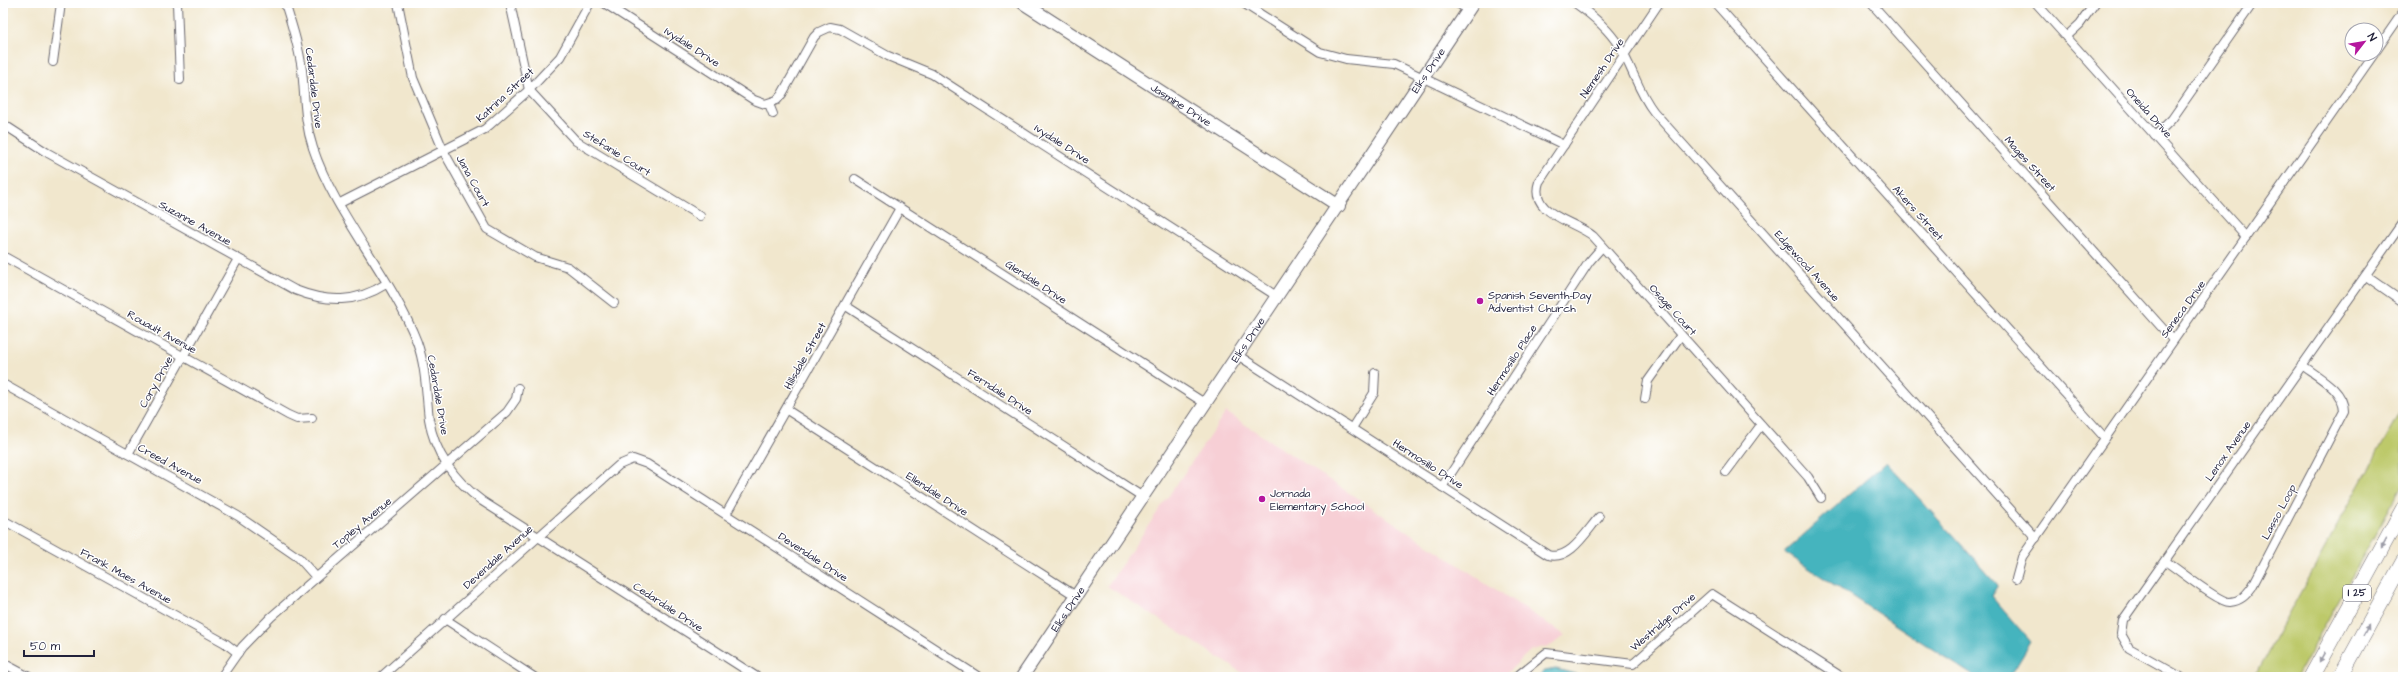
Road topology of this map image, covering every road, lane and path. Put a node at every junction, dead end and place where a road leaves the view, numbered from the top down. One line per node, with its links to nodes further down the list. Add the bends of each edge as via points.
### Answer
1 (61, 3): 25 (street)
2 (177, 3): 28 (street)
3 (285, 3): 37 (street, Cedardale Drive, via 298,49 304,114 309,137 321,167)
4 (398, 3): 35 (street, Jana Court, via 414,78)
5 (510, 3): 29 (street)
6 (590, 3): 29 (street, Katrina Street, via 560,57)
7 (604, 3): 30 (street, Ivydale Drive, via 754,100)
8 (1024, 3): 38 (main road, Jasmine Drive)
9 (1243, 3): 27 (street, via 1320,52 1346,59 1387,62)
10 (1457, 3): 18 (street)
11 (1575, 3): 24 (street, Edgewood Avenue, via 1608,30)
12 (1659, 3): 24 (street, Nemesh Drive)
13 (1715, 3): 66 (street, Akers Street)
14 (1871, 3): 53 (street, Mages Street)
15 (2036, 3): 22 (street, Oneida Drive)
16 (2095, 3): 22 (street, via 2080,24)
17 (2253, 3): 33 (street, via 2172,119)
18 (1471, 7): 27 (main road, Elks Drive)
19 (2403, 12): 23 (street)
20 (824, 20): 21 (street)
21 (826, 28): 30 (street, via 814,37 782,94); 48 (street, Ivydale Drive, via 840,30 888,56 927,71)
22 (2066, 37): 33 (street, Oneida Drive)
23 (2384, 39)
24 (1624, 55): 34 (street, Nemesh Drive); 79 (street, Edgewood Avenue, via 1639,90 1654,112)
25 (53, 62)
26 (2368, 62): 42 (street, Seneca Drive)
27 (1423, 78): 34 (street); 38 (main road, Elks Drive)
28 (180, 80)
29 (529, 90): 35 (street, Katrina Street, via 486,129); 40 (street, Stefanie Court, via 576,141)
30 (769, 104): 31 (street)
31 (773, 114)
32 (3, 124): 45 (street, Suzanne Avenue, via 46,152)
33 (2155, 136): 42 (street, Oneida Drive)
34 (1564, 145): 43 (street, Osage Court, via 1539,182 1538,198 1548,212 1583,229)
35 (444, 152): 37 (street, Katrina Street); 50 (street, Jana Court, via 487,229 535,257 568,267)
36 (855, 179): 39 (street, Glendale Drive)
37 (340, 202): 47 (street, Cedardale Drive)
38 (1339, 206): 48 (main road, Elks Drive)
39 (900, 208): 51 (street, Hillsdale Street); 61 (street, Glendale Drive)
40 (700, 216)
41 (2403, 222): 46 (street, Lenox Avenue)
42 (2246, 237): 53 (street, Seneca Drive)
43 (1602, 247): 52 (street, Osage Court); 71 (street, Hermosillo Place, via 1589,262)
44 (3, 256): 54 (street, Rouault Avenue)
45 (238, 259): 47 (street, Suzanne Avenue, via 295,290 318,298 352,299 368,295); 54 (street, Cory Drive)
46 (2366, 276): 49 (street); 56 (street, Lenox Avenue)
47 (386, 284): 69 (street, Cedardale Drive, via 417,343 425,375 432,432)
48 (1278, 297): 55 (main road, Elks Drive)
49 (2403, 302)
50 (614, 303)
51 (846, 306): 62 (street, Hillsdale Street); 72 (street, Ferndale Drive)
52 (1681, 335): 60 (street, via 1648,381); 64 (street, Osage Court)
53 (2173, 340): 66 (street, Seneca Drive)
54 (183, 356): 63 (street, Rouault Avenue, via 292,417); 67 (street, Cory Drive)
55 (1238, 356): 61 (main road, Elks Drive); 65 (street, Hermosillo Drive)
56 (2302, 365): 80 (street, Lenox Avenue); 80 (street, Lasso Loop, via 2340,395 2344,403 2344,412 2252,587 2240,600 2228,602 2213,595)
57 (1376, 373): 65 (street, via 1374,393)
58 (3, 384): 67 (street, Creed Avenue)
59 (518, 388): 69 (street, Topley Avenue, via 510,408)
60 (1645, 398)
61 (1206, 404): 72 (main road, Elks Drive)
62 (787, 410): 75 (street, Hillsdale Street); 84 (street, Ellendale Drive)
63 (312, 418)
64 (1761, 425): 70 (street); 73 (street, Osage Court, via 1808,477)
65 (1352, 428): 71 (street, Hermosillo Drive)
66 (2105, 438): 79 (street, Seneca Drive)
67 (128, 454): 82 (street, Creed Avenue, via 254,526 300,558)
68 (633, 459): 75 (street, Devendale Drive, via 647,464); 78 (street, Devendale Avenue, via 619,465)
69 (447, 465): 78 (street, Cedardale Drive, via 474,495); 82 (street, Topley Avenue)
70 (1726, 472)
71 (1442, 487): 76 (street, Hermosillo Drive, via 1553,556 1562,555 1570,550)
72 (1143, 497): 84 (main road, Elks Drive)
73 (1821, 498)
74 (2403, 509): 98 (highway, I 25, one-way to 98)
75 (726, 514): 93 (street, Devendale Drive)
76 (1599, 517)
77 (3, 520): 86 (street, Frank Maes Avenue, via 218,639)
78 (538, 536): 85 (street, Devendale Avenue); 92 (street, Cedardale Drive)
79 (2036, 538): 83 (street, Seneca Drive, via 2019,563)
80 (2166, 560): 97 (street, Lenox Avenue, via 2123,620 2120,634 2130,648)
81 (2403, 562): 99 (highway, I 25, one-way to 81)
82 (316, 577): 86 (street, Topley Avenue, via 265,623)
83 (2016, 579)
84 (1076, 596): 94 (main road, Elks Drive)
85 (445, 619): 90 (street, Devendale Avenue); 91 (street)
86 (238, 653): 89 (street, Topley Avenue)
87 (3, 663): 88 (street)
88 (29, 677)
89 (221, 677)
90 (381, 677)
91 (534, 677)
92 (757, 677)
93 (979, 677)
94 (1022, 677)
95 (1516, 677): 96 (street, Westridge Drive, via 1546,653 1633,664 1712,594)
96 (1842, 677)
97 (2181, 677)
98 (2311, 677)
99 (2340, 677)

